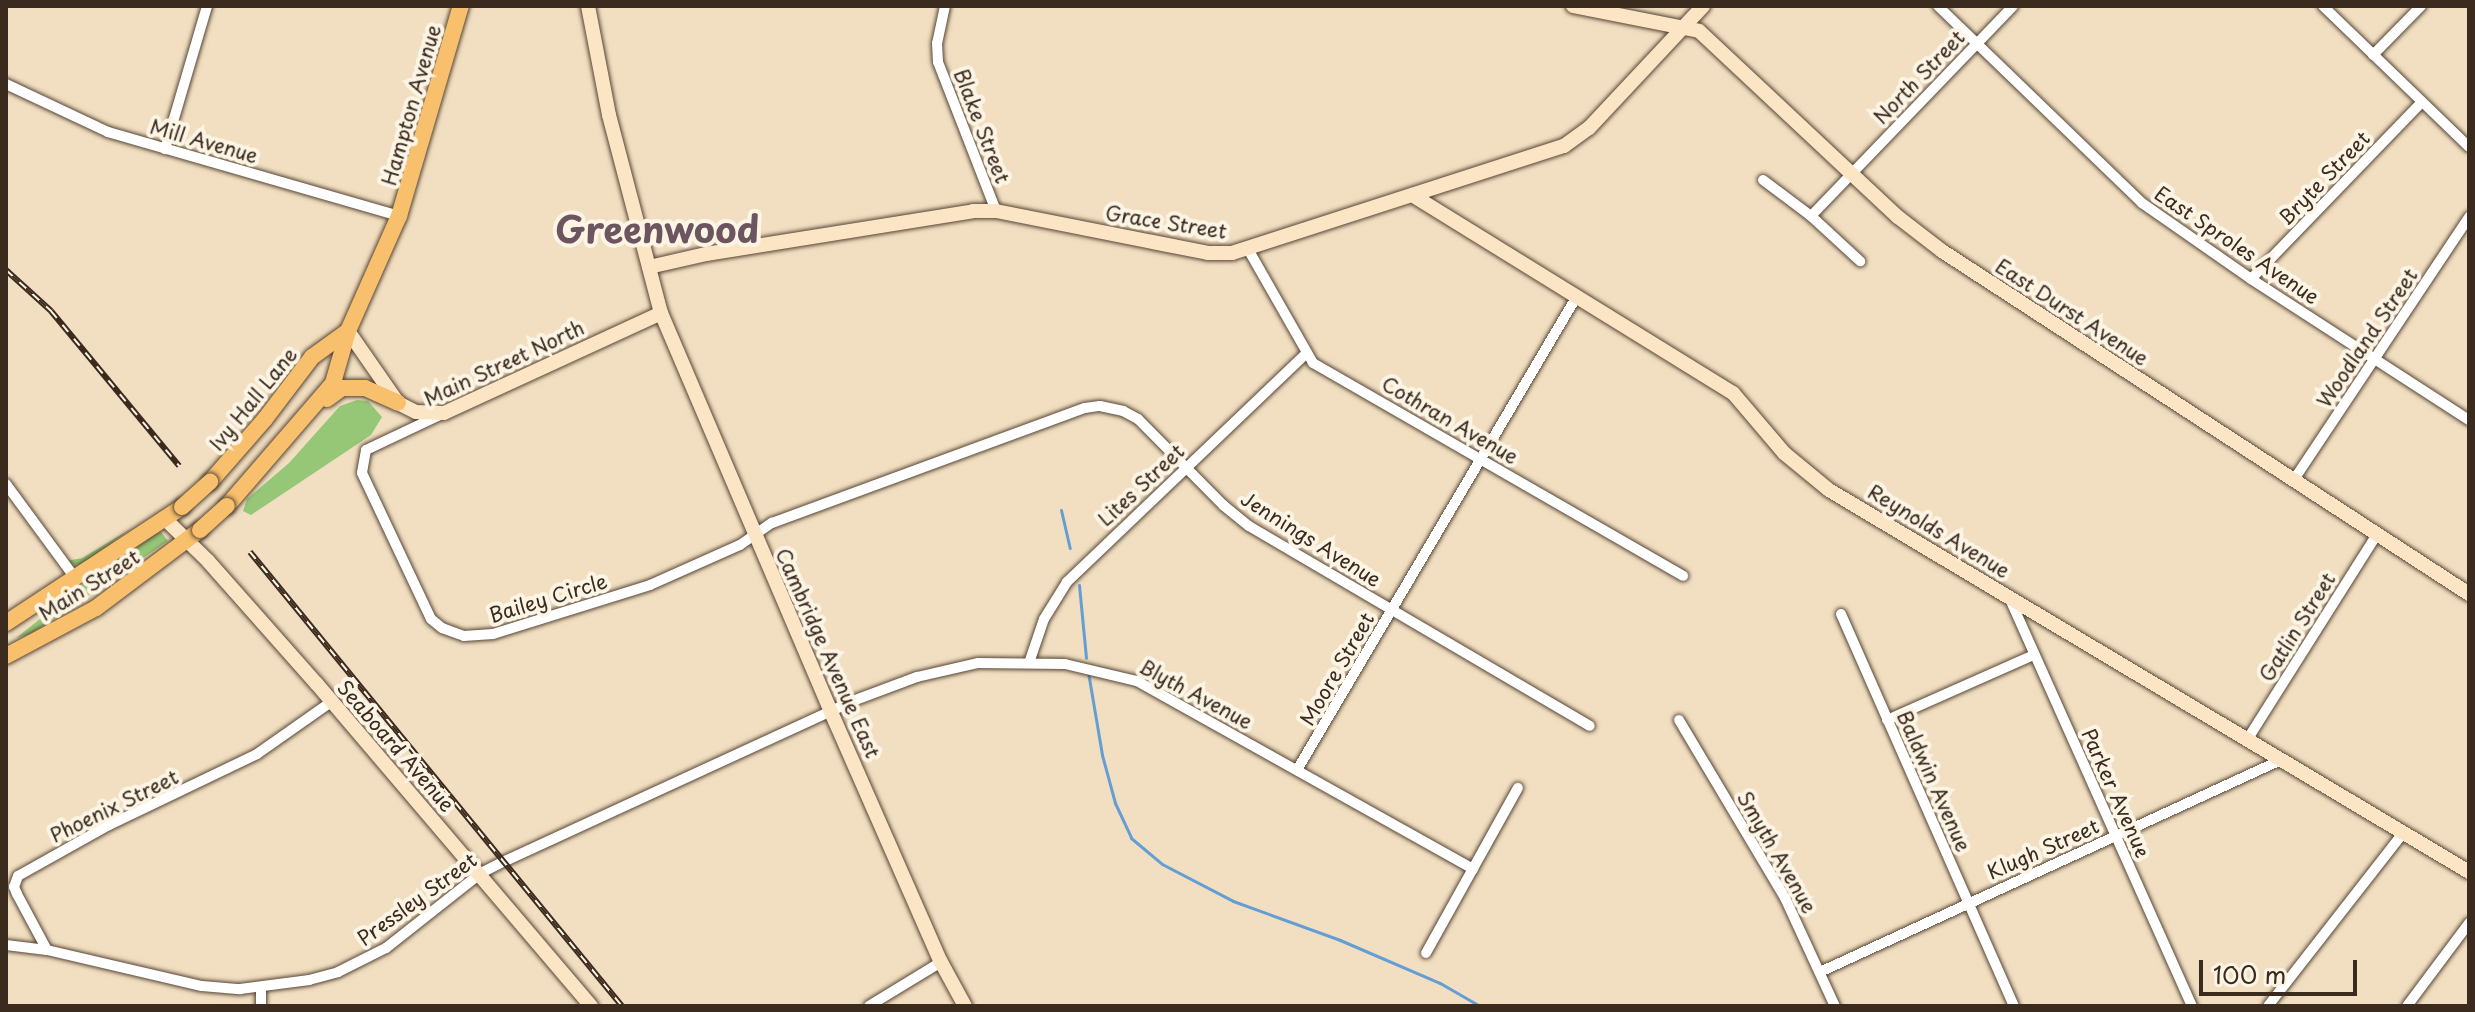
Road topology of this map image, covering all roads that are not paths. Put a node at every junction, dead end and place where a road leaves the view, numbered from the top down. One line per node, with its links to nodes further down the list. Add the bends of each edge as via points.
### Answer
1 (207, 6): 17 (street)
2 (461, 6): 22 (main road, Hampton Avenue)
3 (588, 6): 27 (main road, Cambridge Avenue East, via 609,115)
4 (945, 6): 21 (street, Blake Street, via 938,62)
5 (1573, 6): 11 (main road, East Durst Avenue)
6 (1703, 6): 11 (main road, Grace Street)
7 (1938, 6): 12 (street, East Sproles Avenue)
8 (2013, 6): 12 (street, North Street)
9 (2323, 6): 13 (street)
10 (2421, 6): 13 (street)
11 (1683, 27): 18 (main road, East Durst Avenue, via 1710,39); 20 (main road, Grace Street, via 1572,142)
12 (1977, 43): 18 (street, North Street); 28 (street, East Sproles Avenue, via 2125,189)
13 (2373, 55): 15 (street)
14 (6, 84): 17 (street, Mill Avenue, via 81,122)
15 (2422, 102): 16 (street); 28 (street, Bryte Street)
16 (2469, 147)
17 (165, 149): 22 (street, Mill Avenue)
18 (1851, 173): 23 (street, North Street); 41 (main road, East Durst Avenue, via 1898,217 1975,273)
19 (1763, 180): 23 (street)
20 (1412, 195): 25 (main road, Grace Street); 29 (main road, Reynolds Avenue)
21 (996, 211): 25 (main road, Grace Street, via 1208,253); 27 (main road, Grace Street, via 722,251)
22 (399, 216): 31 (main road, Hampton Avenue)
23 (1811, 216): 26 (street)
24 (2469, 217): 33 (street, Woodland Street)
25 (1248, 249): 32 (street, Cothran Avenue)
26 (1860, 261)
27 (649, 267): 30 (main road, Cambridge Avenue East)
28 (2251, 279): 33 (street, East Sproles Avenue)
29 (1577, 296): 39 (street, Moore Street); 50 (main road, Reynolds Avenue, via 1733,393 1784,453 1816,481)
30 (661, 313): 36 (main road, Main Street North); 45 (main road, Cambridge Avenue East)
31 (348, 331): 34 (main road); 35 (main road, via 333,383); 43 (main road, Ivy Hall Lane, bridge, via 312,357 210,482)
32 (1306, 354): 39 (street, Cothran Avenue, via 1313,363); 40 (street, Lites Street)
33 (2375, 360): 37 (street, East Sproles Avenue); 41 (street, Woodland Street)
34 (398, 403): 35 (main road, via 365,388 342,388); 36 (main road, via 416,412)
35 (306, 413): 46 (main road, bridge)
36 (444, 413): 38 (street, Main Street North)
37 (2469, 420)
38 (366, 450): 45 (street, Bailey Circle, via 362,473 431,619 464,636 493,634 650,585)
39 (1481, 459): 47 (street, Cothran Avenue); 51 (street, Moore Street)
40 (1186, 468): 45 (street, Jennings Avenue, via 1133,416 1112,407 1090,407 772,523); 51 (street, Jennings Avenue, via 1249,526); 56 (street, Lites Street, via 1067,582 1044,619)
41 (2295, 478): 44 (main road, East Durst Avenue)
42 (6, 484): 48 (street)
43 (164, 518): 46 (main road, Seaboard Avenue); 48 (main road, Main Street)
44 (2378, 533): 49 (main road, East Durst Avenue); 62 (street, Gatlin Street)
45 (754, 535): 58 (main road, Cambridge Avenue East)
46 (195, 536): 55 (main road, Main Street, via 96,608); 57 (main road, Seaboard Avenue)
47 (1683, 576)
48 (75, 578): 53 (main road, Main Street)
49 (2469, 594)
50 (2008, 595): 54 (street, Parker Avenue); 62 (main road, Reynolds Avenue)
51 (1392, 610): 61 (street, Jennings Avenue); 64 (street, Moore Street)
52 (1841, 614): 60 (street, Baldwin Avenue)
53 (6, 623)
54 (2034, 655): 60 (street); 67 (street, Parker Avenue)
55 (6, 656)
56 (1029, 663): 58 (street, Blyth Avenue, via 942,669); 64 (street, Blyth Avenue, via 1084,666 1137,681)
57 (331, 702): 70 (main road, Seaboard Avenue); 74 (street, Phoenix Street, via 257,754 109,825 18,876 14,887)
58 (831, 712): 70 (street, Pressley Street); 76 (main road, Cambridge Avenue East)
59 (1679, 720): 77 (street, Smyth Avenue, via 1785,898)
60 (1887, 720): 71 (street, Baldwin Avenue)
61 (1590, 726)
62 (2247, 740): 63 (main road, Reynolds Avenue)
63 (2281, 760): 66 (main road, Reynolds Avenue); 67 (street, Klugh Street)
64 (1297, 770): 68 (street, Blyth Avenue)
65 (1518, 788): 68 (street)
66 (2403, 833): 69 (main road, Reynolds Avenue); 86 (street)
67 (2116, 836): 71 (street, Klugh Street); 85 (street, Parker Avenue)
68 (1473, 869): 75 (street)
69 (2469, 872)
70 (481, 873): 78 (street, Pressley Street, via 365,960 309,980); 80 (main road, Seaboard Avenue)
71 (1968, 903): 77 (street, Klugh Street); 84 (street, Baldwin Avenue)
72 (2469, 923): 87 (street)
73 (6, 945): 74 (street)
74 (47, 950): 78 (street, Pressley Street, via 202,986)
75 (1426, 953)
76 (941, 962): 81 (street); 82 (main road, Cambridge Avenue East)
77 (1820, 972): 83 (street, Smyth Avenue)
78 (261, 988): 79 (street)
79 (261, 1006)
80 (591, 1006)
81 (869, 1006)
82 (965, 1006)
83 (1835, 1006)
84 (2014, 1006)
85 (2192, 1006)
86 (2268, 1006)
87 (2407, 1006)

